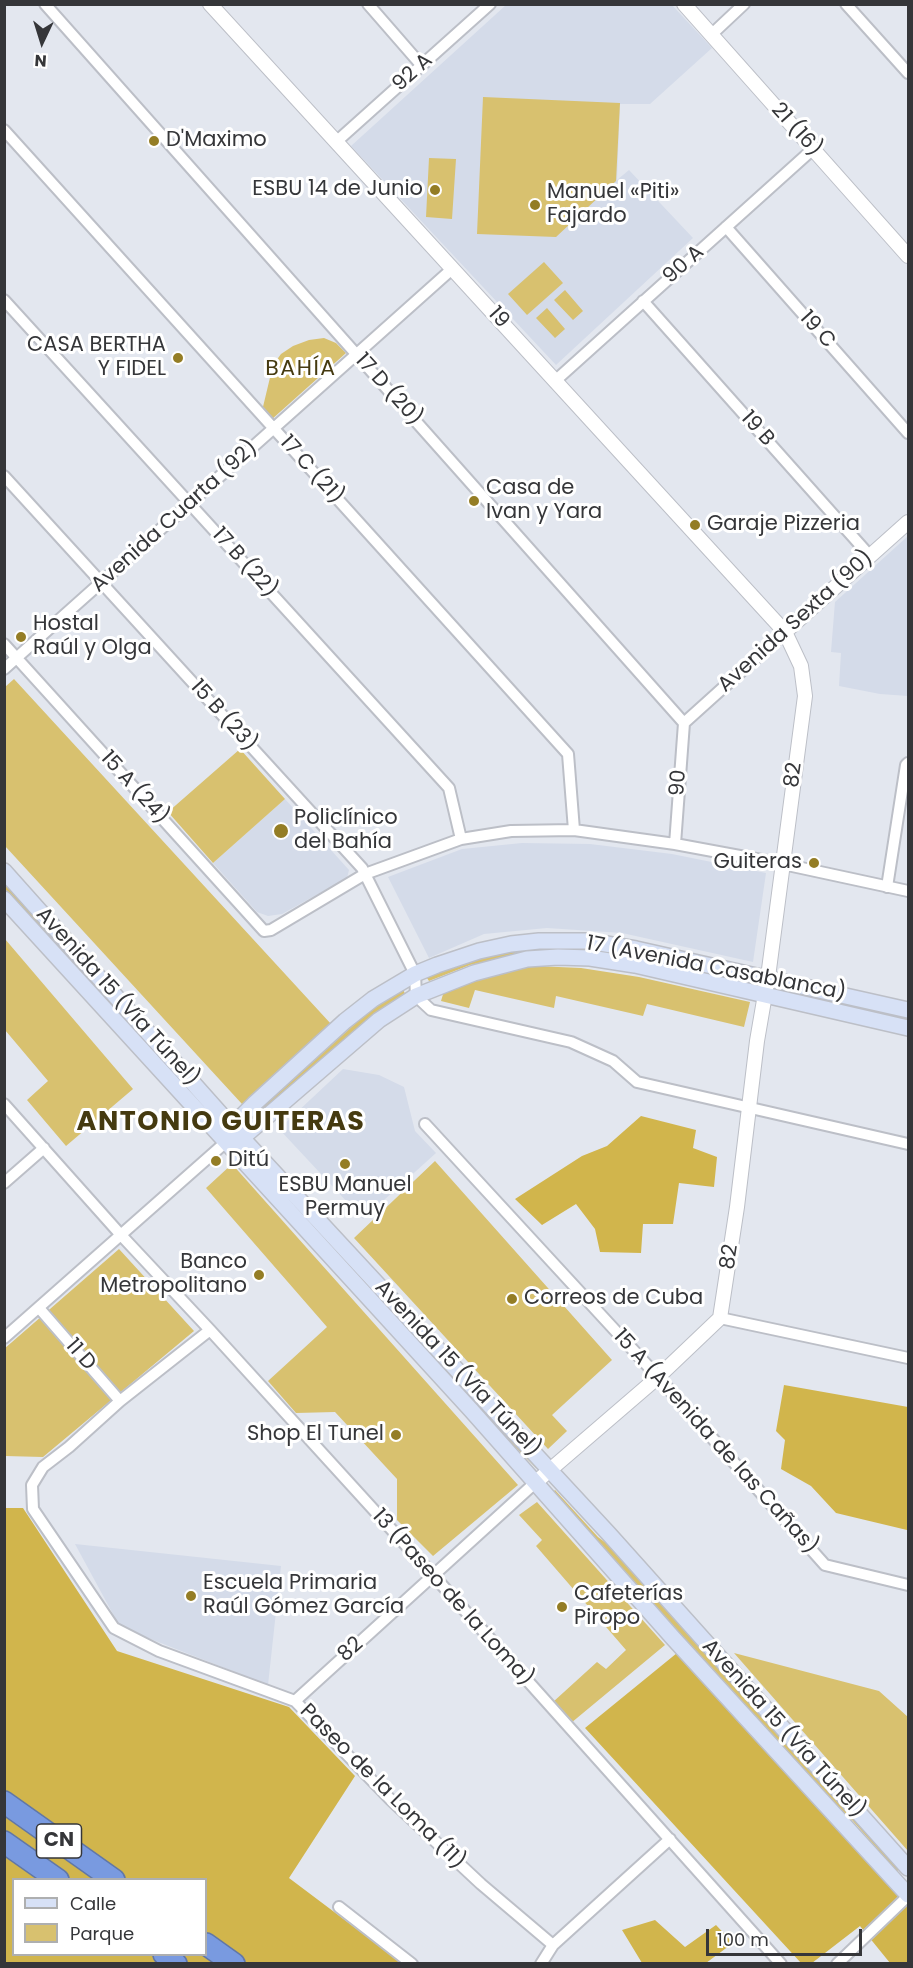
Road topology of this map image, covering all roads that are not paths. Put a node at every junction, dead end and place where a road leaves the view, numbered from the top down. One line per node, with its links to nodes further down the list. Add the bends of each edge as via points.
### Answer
1 (45, 4): 19 (street, 17 D (20))
2 (210, 4): 12 (street, 19)
3 (368, 4): 9 (street)
4 (490, 4): 9 (street, 92 A)
5 (684, 4): 8 (street, 21 (16))
6 (744, 4): 8 (street)
7 (846, 4): 10 (street)
8 (711, 35): 13 (street, 21 (16))
9 (422, 66): 12 (street, 92 A)
10 (909, 73)
11 (4, 130): 21 (street, 17 C (21))
12 (336, 142): 16 (street, 19)
13 (813, 149): 14 (street, 90 A); 15 (street, 21 (16))
14 (726, 227): 18 (street, 90 A); 22 (street, 19 C)
15 (909, 256)
16 (452, 268): 19 (street, Avenida Cuarta (92)); 20 (street, 19)
17 (4, 300): 24 (street, 17 B (22))
18 (643, 301): 20 (street, 90 A); 26 (street, 19 B)
19 (356, 354): 21 (street, Avenida Cuarta (92)); 32 (street, 17 D (20))
20 (555, 381): 28 (street, 19)
21 (274, 428): 24 (street, Avenida Cuarta (92)); 34 (street, 17 C (21), via 568,754)
22 (909, 433)
23 (4, 476): 27 (street, 15 B (23))
24 (190, 503): 27 (street, Avenida Cuarta (92)); 35 (street, 17 B (22), via 449,788)
25 (909, 522): 26 (street, Avenida Sexta (90))
26 (870, 556): 28 (street, Avenida Sexta (90))
27 (101, 582): 30 (street, Avenida Cuarta (92)); 39 (street, 15 B (23))
28 (785, 632): 32 (street, Avenida Sexta (90)); 37 (street, 82, via 801,666 805,696)
29 (4, 644): 30 (street, 15 A (24))
30 (17, 658): 31 (street, Avenida Cuarta (92)); 39 (street, 15 A (24), via 264,931)
31 (4, 669)
32 (684, 723): 36 (street, 90)
33 (909, 763): 40 (street)
34 (574, 830): 35 (street, via 511,831); 36 (street)
35 (461, 838): 39 (street)
36 (675, 844): 37 (street)
37 (783, 864): 40 (street); 44 (street, 82)
38 (4, 871): 52 (main road, Avenida 15 (Vía Túnel))
39 (365, 874): 43 (street, 15 B (23))
40 (887, 887): 41 (street)
41 (909, 891)
42 (4, 899): 53 (main road, Avenida 15 (Vía Túnel))
43 (415, 974): 44 (main road, 17 (Avenida Casablanca), via 479,951 539,940 588,941); 46 (street); 52 (main road, 17 (Avenida Casablanca), via 345,1021)
44 (768, 977): 45 (street, 82); 47 (main road, 17 (Avenida Casablanca))
45 (764, 995): 46 (main road, 17 (Avenida Casablanca), via 635,965 558,957 527,959 474,973); 48 (main road, 17 (Avenida Casablanca)); 50 (street, 82)
46 (416, 996): 50 (street, via 438,1013 571,1042 613,1061 637,1082); 52 (main road, 17 (Avenida Casablanca), via 379,1020)
47 (909, 1010)
48 (909, 1028)
49 (4, 1104): 55 (street, 13 (Paseo de la Loma))
50 (750, 1106): 54 (street); 59 (street, 82)
51 (424, 1124): 63 (street, 15 A (Avenida de las Cañas))
52 (237, 1132): 53 (main road, 17 (Avenida Casablanca)); 65 (main road, Avenida 15 (Vía Túnel))
53 (226, 1142): 57 (street); 66 (main road, Avenida 15 (Vía Túnel))
54 (909, 1144)
55 (44, 1148): 56 (street); 57 (street, 13 (Paseo de la Loma))
56 (4, 1183)
57 (120, 1234): 58 (street); 60 (street, 13 (Paseo de la Loma))
58 (39, 1308): 61 (street); 64 (street, 11 D)
59 (720, 1318): 62 (street); 63 (street, 82)
60 (210, 1330): 64 (street); 67 (street, 13 (Paseo de la Loma))
61 (4, 1338)
62 (909, 1358)
63 (658, 1377): 65 (street, 82); 68 (street, 15 A (Avenida de las Cañas), via 825,1565)
64 (120, 1401): 69 (street, Paseo de la Loma (11), via 43,1467 32,1485 33,1509 114,1628 159,1651)
65 (550, 1470): 66 (street, 82); 73 (main road, Avenida 15 (Vía Túnel))
66 (536, 1482): 67 (street, 82); 76 (main road, Avenida 15 (Vía Túnel))
67 (433, 1575): 69 (street, 82); 71 (street, 13 (Paseo de la Loma))
68 (909, 1585)
69 (295, 1701): 79 (street, Paseo de la Loma (11), via 391,1800)
70 (4, 1802): 75 (highway, CN)
71 (670, 1839): 79 (street); 83 (street, 13 (Paseo de la Loma))
72 (4, 1842): 74 (highway, CN)
73 (909, 1868)
74 (55, 1878)
75 (111, 1878)
76 (909, 1895): 84 (street)
77 (339, 1907): 81 (street)
78 (207, 1945): 80 (highway)
79 (553, 1945): 82 (street)
80 (234, 1964)
81 (412, 1964)
82 (541, 1964)
83 (781, 1964)
84 (837, 1964)

